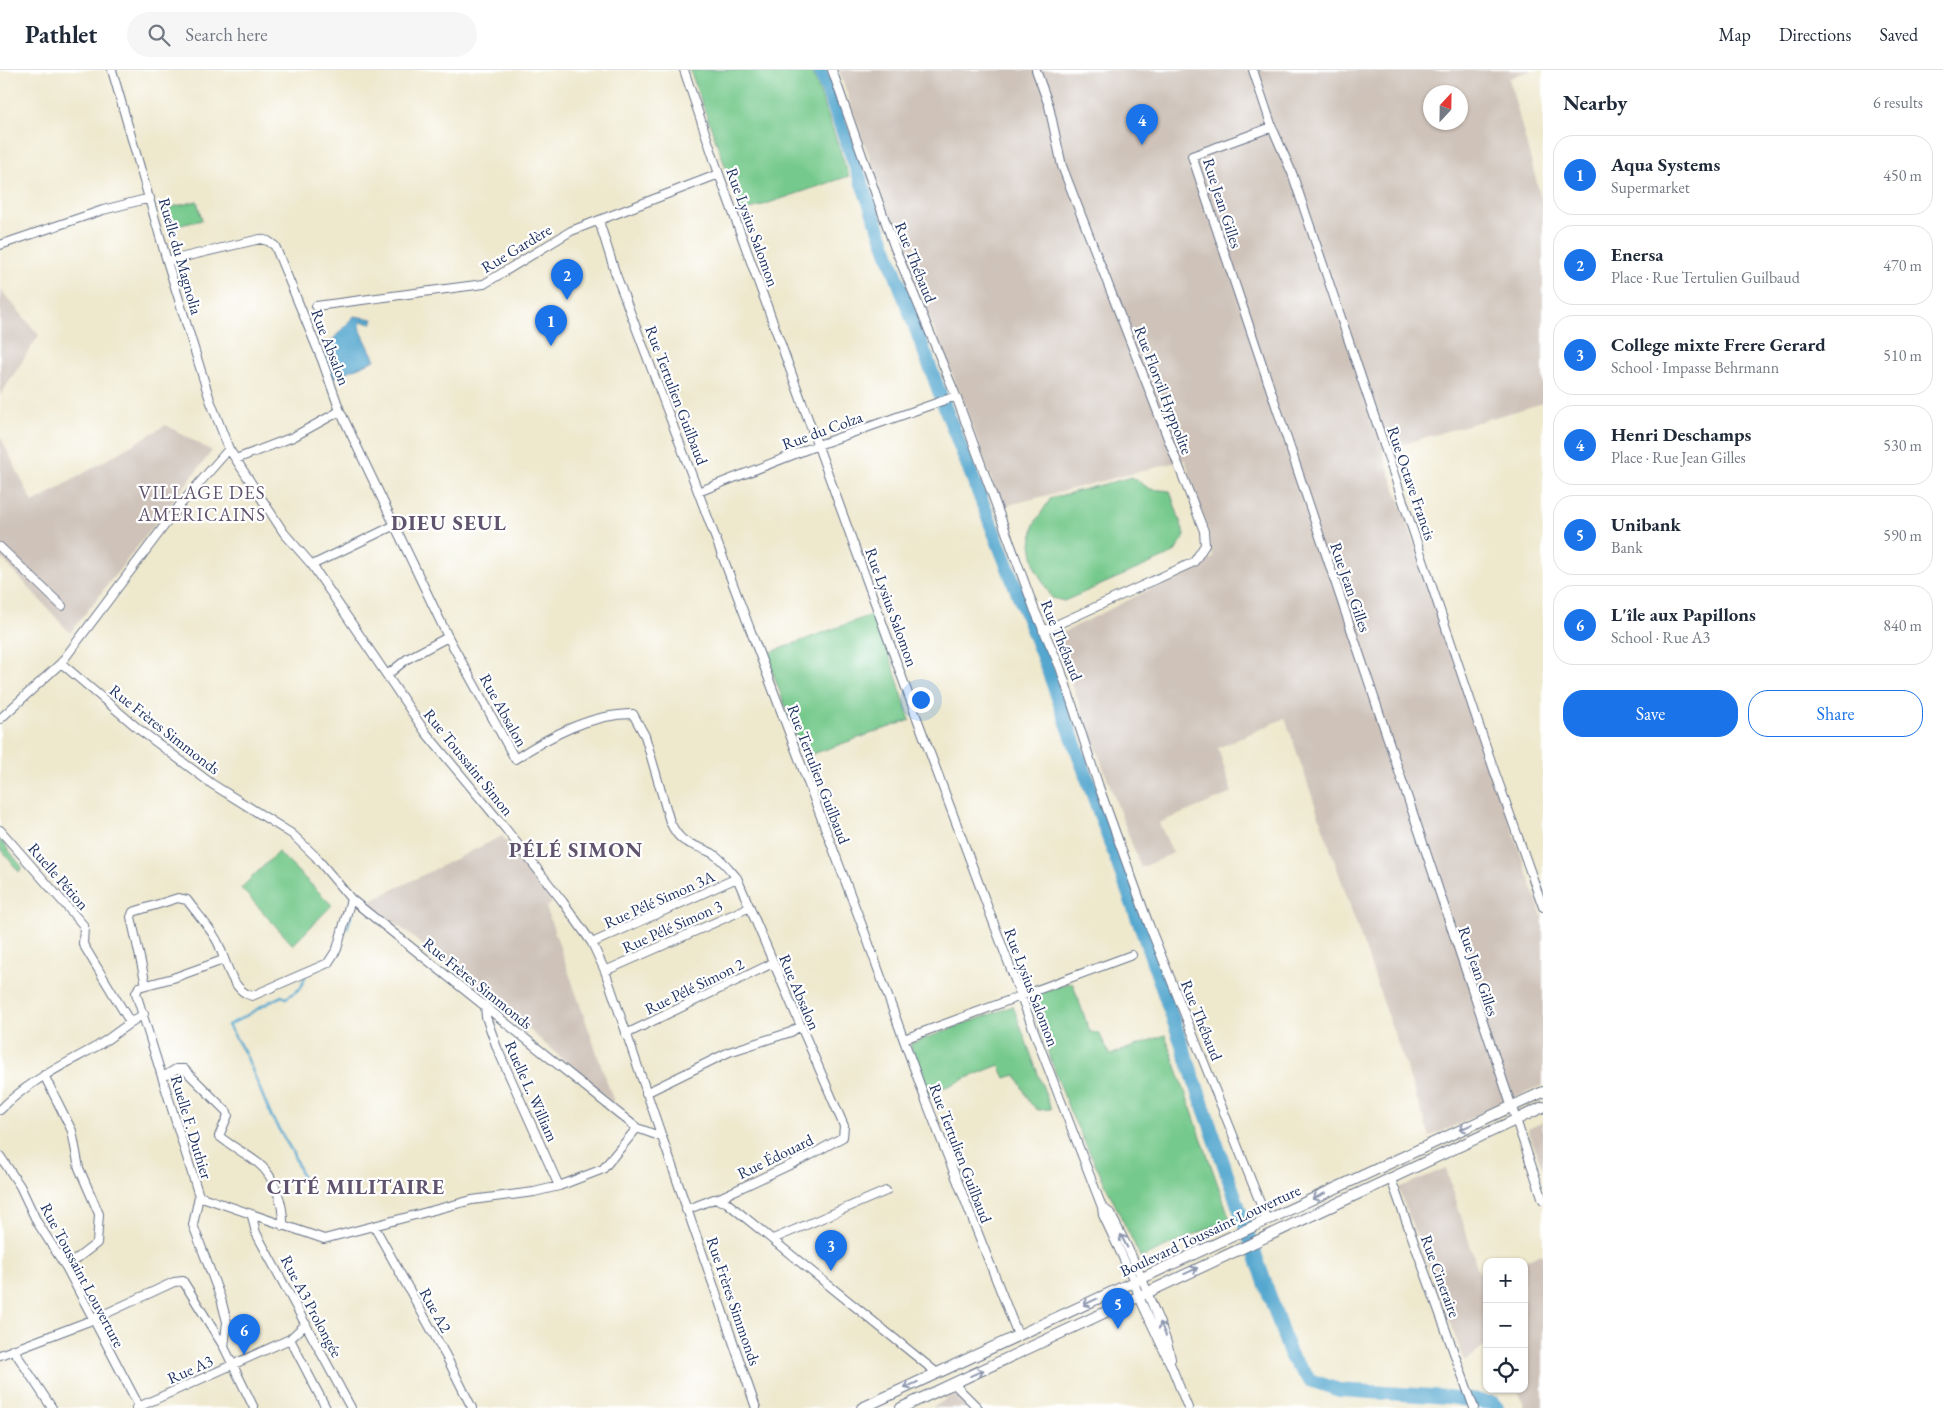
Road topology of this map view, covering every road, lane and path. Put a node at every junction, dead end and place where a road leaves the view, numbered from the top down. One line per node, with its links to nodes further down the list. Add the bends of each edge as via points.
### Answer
1 (112, 70): 8 (street, Ruelle du Magnolia)
2 (684, 70): 7 (street, Rue Lysius Salomon)
3 (832, 70): 13 (street, Rue Thébaud, via 894,246)
4 (1036, 70): 23 (street, Rue Florvil Hyppolite, via 1049,106 1062,166 1204,531 1205,545 1194,562)
5 (1253, 70): 6 (street, Rue Octave Francis)
6 (1272, 127): 32 (street, Rue Octave Francis, via 1295,181); 50 (street, Rue Jean Gilles, via 1192,156)
7 (719, 174): 9 (street, Rue Gardère); 15 (street, Rue Lysius Salomon)
8 (150, 198): 10 (street, via 103,210); 11 (street, Ruelle du Magnolia)
9 (599, 221): 12 (street, Rue Gardère, via 571,231 484,284); 18 (street, Rue Tertulien Guilbaud)
10 (0, 245)
11 (167, 261): 14 (street, Rue Absalon, via 260,239 275,246); 16 (street, Ruelle du Magnolia, via 210,400)
12 (316, 306)
13 (954, 397): 15 (street, Rue du Colza); 23 (street, Rue Thébaud)
14 (340, 411): 17 (street, via 293,437); 19 (street, Rue Absalon)
15 (818, 445): 18 (street, Rue du Colza); 39 (street, Rue Lysius Salomon)
16 (229, 449): 17 (street, Rue Toussaint Simon); 25 (street, via 180,505)
17 (236, 459): 21 (street, Rue Toussaint Simon, via 284,533)
18 (698, 492): 45 (street, Rue Tertulien Guilbaud)
19 (395, 525): 21 (street); 24 (street, Rue Absalon)
20 (0, 547): 22 (street)
21 (312, 566): 26 (street, Rue Toussaint Simon)
22 (62, 606)
23 (1043, 631): 66 (street, Rue Thébaud, via 1060,667 1098,787)
24 (448, 637): 26 (street, via 407,659); 29 (street, Rue Absalon, via 516,759 581,724 632,714 645,736 676,833 683,841 718,857)
25 (61, 663): 27 (street); 30 (street, Rue Frères Simmonds, via 140,730 212,784 292,834 316,856)
26 (387, 675): 33 (street, Rue Toussaint Simon, via 426,733 505,828)
27 (0, 718)
28 (0, 830): 42 (street, Ruelle Pétion, via 84,926 83,944)
29 (738, 878): 31 (street, Rue Absalon); 33 (street, Rue Pélé Simon 3A)
30 (351, 899): 35 (street, via 337,950 328,963 257,996 241,990); 40 (street, Rue Frères Simmonds)
31 (750, 907): 36 (street, Rue Absalon); 37 (street, Rue Pélé Simon 3)
32 (1543, 907)
33 (592, 944): 37 (street, Rue Toussaint Simon)
34 (1132, 955): 39 (street)
35 (223, 960): 38 (street); 38 (street, via 219,944 187,900 178,898 133,912 131,917)
36 (773, 963): 43 (street, Rue Absalon); 44 (street, Rue Pélé Simon 2)
37 (605, 971): 44 (street, Rue Toussaint Simon)
38 (146, 985): 41 (street, Ruelle F. Duthier, via 139,987 136,993)
39 (1020, 995): 45 (street); 71 (street, Rue Lysius Salomon, via 1102,1207 1110,1213)
40 (485, 1005): 54 (street, Rue Frères Simmonds); 59 (street, Ruelle L. William, via 486,1017 498,1048)
41 (144, 1014): 42 (street); 47 (street, Ruelle F. Duthier)
42 (130, 1022): 46 (street, via 105,1041)
43 (800, 1026): 49 (street, via 791,1032 729,1052); 56 (street, Rue Absalon, via 844,1126)
44 (626, 1034): 49 (street, Rue Toussaint Simon)
45 (904, 1039): 75 (street, Rue Tertulien Guilbaud)
46 (44, 1075): 52 (street, via 16,1094); 70 (street, via 72,1131 80,1168 100,1218 97,1243)
47 (163, 1076): 61 (street, Ruelle F. Duthier); 67 (street, via 176,1069 184,1069 227,1112 219,1136 260,1164 279,1194 284,1212)
48 (1543, 1092): 50 (main road, Boulevard Toussaint Louverture)
49 (646, 1093): 55 (street, Rue Toussaint Simon)
50 (1510, 1107): 53 (street); 66 (main road, Boulevard Toussaint Louverture, one-way to 66)
51 (1543, 1107): 53 (main road, Boulevard Toussaint Louverture)
52 (0, 1110)
53 (1517, 1121): 58 (main road, Boulevard Toussaint Louverture); 63 (street)
54 (636, 1128): 55 (street, Rue Frères Simmonds); 59 (street, Ruelle F. Duthier, via 603,1169)
55 (662, 1137): 64 (street, Rue Frères Simmonds)
56 (843, 1137): 62 (street, Rue Édouard)
57 (0, 1156): 70 (street, Rue Toussaint Louverture)
58 (1392, 1179): 72 (main road, Boulevard Toussaint Louverture, one-way to 58); 94 (street, Rue Cineraire)
59 (559, 1186): 68 (street, Ruelle F. Duthier, via 472,1200)
60 (886, 1191): 69 (street)
61 (199, 1196): 65 (street, Ruelle F. Duthier); 77 (street, via 193,1224 227,1322)
62 (717, 1198): 64 (street, Rue Édouard); 69 (street)
63 (1543, 1200)
64 (686, 1210): 89 (street, Rue Frères Simmonds)
65 (252, 1216): 67 (street, Ruelle F. Duthier); 74 (street, Rue A3 Prolongée, via 256,1232)
66 (1265, 1221): 71 (main road, Boulevard Toussaint Louverture)
67 (283, 1226): 68 (street, Ruelle F. Duthier, via 324,1239)
68 (374, 1226): 88 (street, Rue A2)
69 (773, 1239): 81 (street)
70 (66, 1268): 73 (street, Rue Toussaint Louverture)
71 (1139, 1279): 72 (street, Rue Lysius Salomon); 75 (main road, Boulevard Toussaint Louverture, one-way to 75)
72 (1143, 1295): 82 (main road, Boulevard Toussaint Louverture, one-way to 72); 93 (street, Rue Lysius Salomon)
73 (92, 1320): 77 (street, via 174,1282 183,1281); 78 (street); 84 (street, Rue Toussaint Louverture)
74 (306, 1324): 76 (street, Rue A3); 87 (street, Rue A3 Prolongée)
75 (1018, 1335): 81 (main road, Boulevard Toussaint Louverture)
76 (290, 1339): 80 (street, Rue A3); 86 (street)
77 (224, 1347): 80 (street)
78 (13, 1349): 79 (street); 83 (street)
79 (0, 1354)
80 (234, 1365): 84 (street, Rue A3); 85 (street)
81 (937, 1373): 90 (main road, Boulevard Toussaint Louverture, one-way to 90)
82 (953, 1383): 91 (main road, Boulevard Toussaint Louverture); 92 (street)
83 (52, 1408)
84 (138, 1408)
85 (254, 1408)
86 (326, 1408)
87 (351, 1408)
88 (472, 1408)
89 (756, 1408)
90 (862, 1408)
91 (901, 1408)
92 (978, 1408)
93 (1188, 1408)
94 (1474, 1408)

